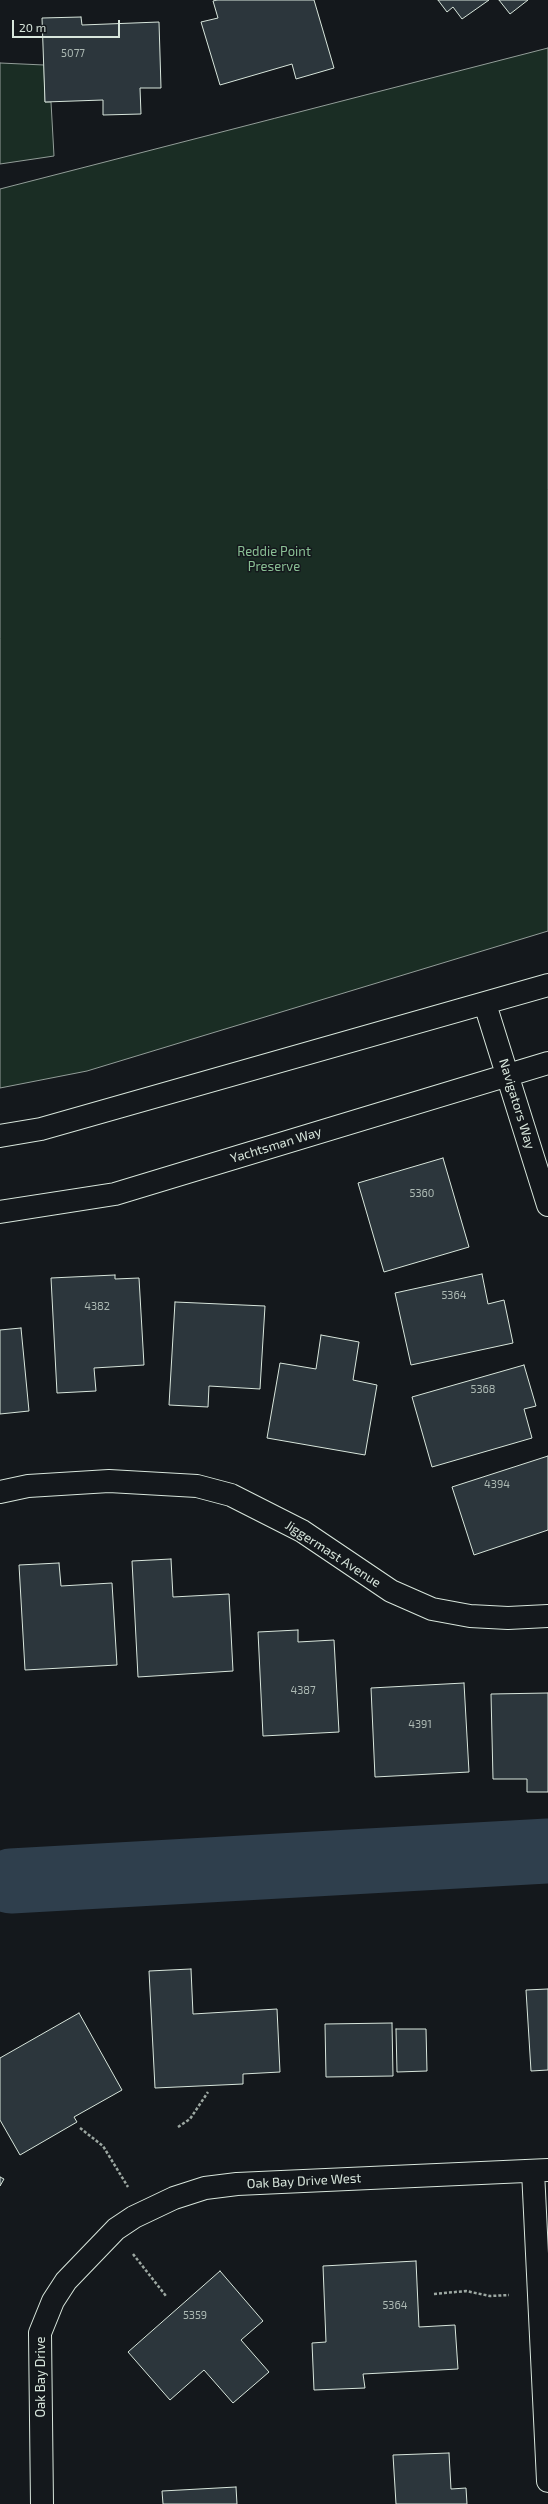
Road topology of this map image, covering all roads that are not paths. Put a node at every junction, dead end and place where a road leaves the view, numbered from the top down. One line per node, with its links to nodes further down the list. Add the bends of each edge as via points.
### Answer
1 (548, 985): 2 (street)
2 (486, 1004): 4 (street, Navigators Way); 5 (street, via 41,1129)
3 (548, 1063): 4 (street, Yachtsman Way)
4 (508, 1075): 6 (street, Navigators Way); 7 (street, Yachtsman Way, via 115,1194)
5 (0, 1136)
6 (548, 1205)
7 (0, 1212)
8 (0, 1492): 9 (street, Jiggermast Avenue, via 28,1486 109,1481 197,1486 231,1495 302,1531 390,1591 432,1609 470,1616)
9 (548, 1616)
10 (540, 2170): 11 (street, Oak Bay Drive West, via 237,2184 205,2188 174,2198 142,2213 114,2231); 12 (street, via 539,2293)
11 (83, 2262): 13 (street, Oak Bay Drive, via 53,2301 40,2332)
12 (548, 2481)
13 (42, 2504)

